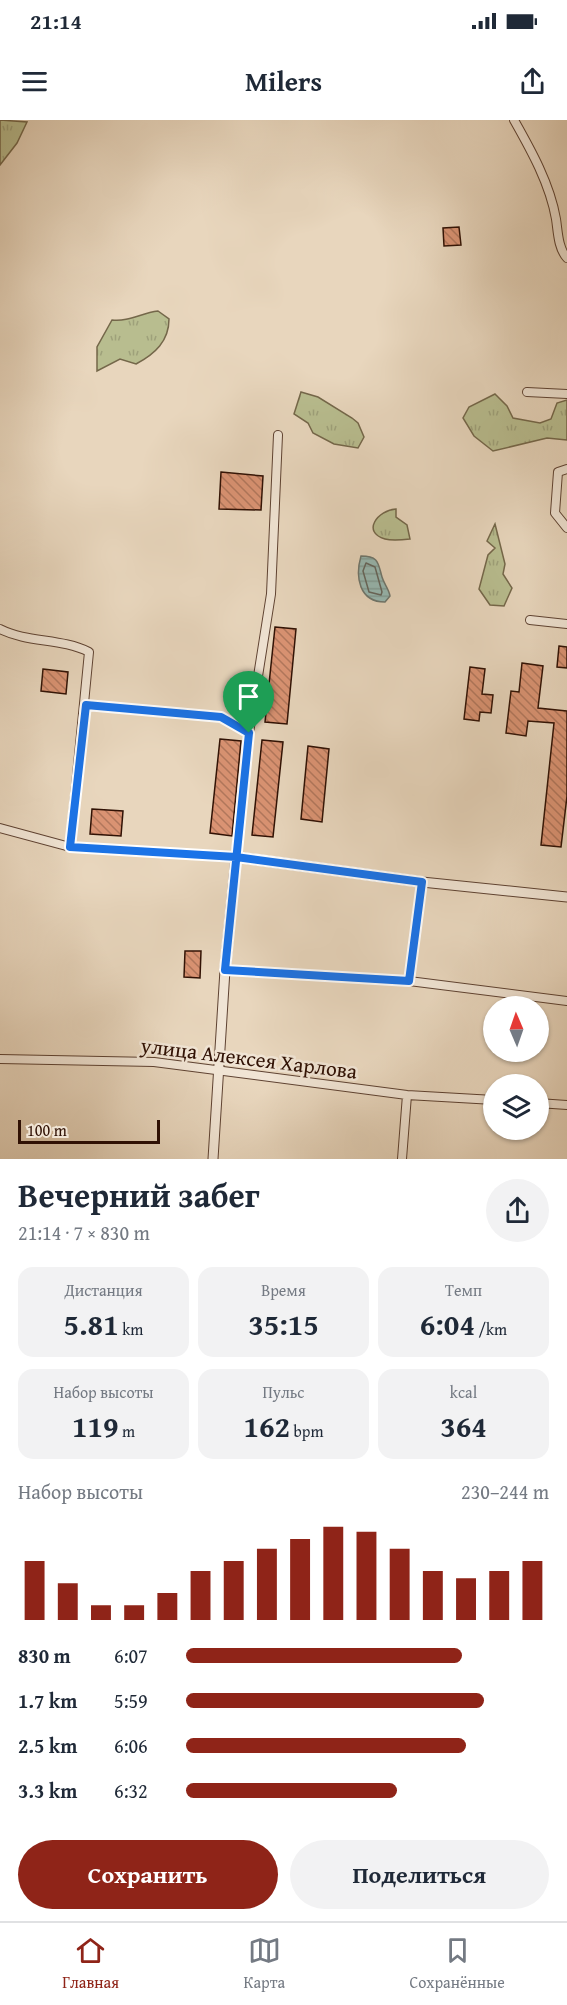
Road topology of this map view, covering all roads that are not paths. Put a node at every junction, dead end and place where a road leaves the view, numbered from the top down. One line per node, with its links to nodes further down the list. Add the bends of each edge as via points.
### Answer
1 (514, 120): 2 (street, via 538,165 554,208 561,252)
2 (567, 258)
3 (527, 392): 4 (street)
4 (567, 394)
5 (278, 435): 12 (street, via 272,594)
6 (567, 469): 7 (street, via 558,472 555,513)
7 (567, 528)
8 (530, 620): 9 (street)
9 (567, 624)
10 (0, 629): 11 (street, via 16,637 75,645 89,652)
11 (86, 705): 12 (street, via 221,717); 14 (street)
12 (249, 733): 15 (street)
13 (0, 828): 14 (street)
14 (70, 847): 15 (street)
15 (236, 857): 16 (street); 18 (street)
16 (422, 882): 17 (street); 19 (street)
17 (567, 897)
18 (225, 970): 19 (street); 22 (street)
19 (409, 981): 20 (street)
20 (567, 1001)
21 (0, 1059): 22 (street, улица Алексея Харлова, via 154,1062)
22 (219, 1070): 23 (street, улица Алексея Харлова); 27 (street)
23 (407, 1095): 24 (street, улица Алексея Харлова); 28 (street)
24 (483, 1100)
25 (549, 1104): 26 (street)
26 (567, 1105)
27 (213, 1159)
28 (402, 1159)

